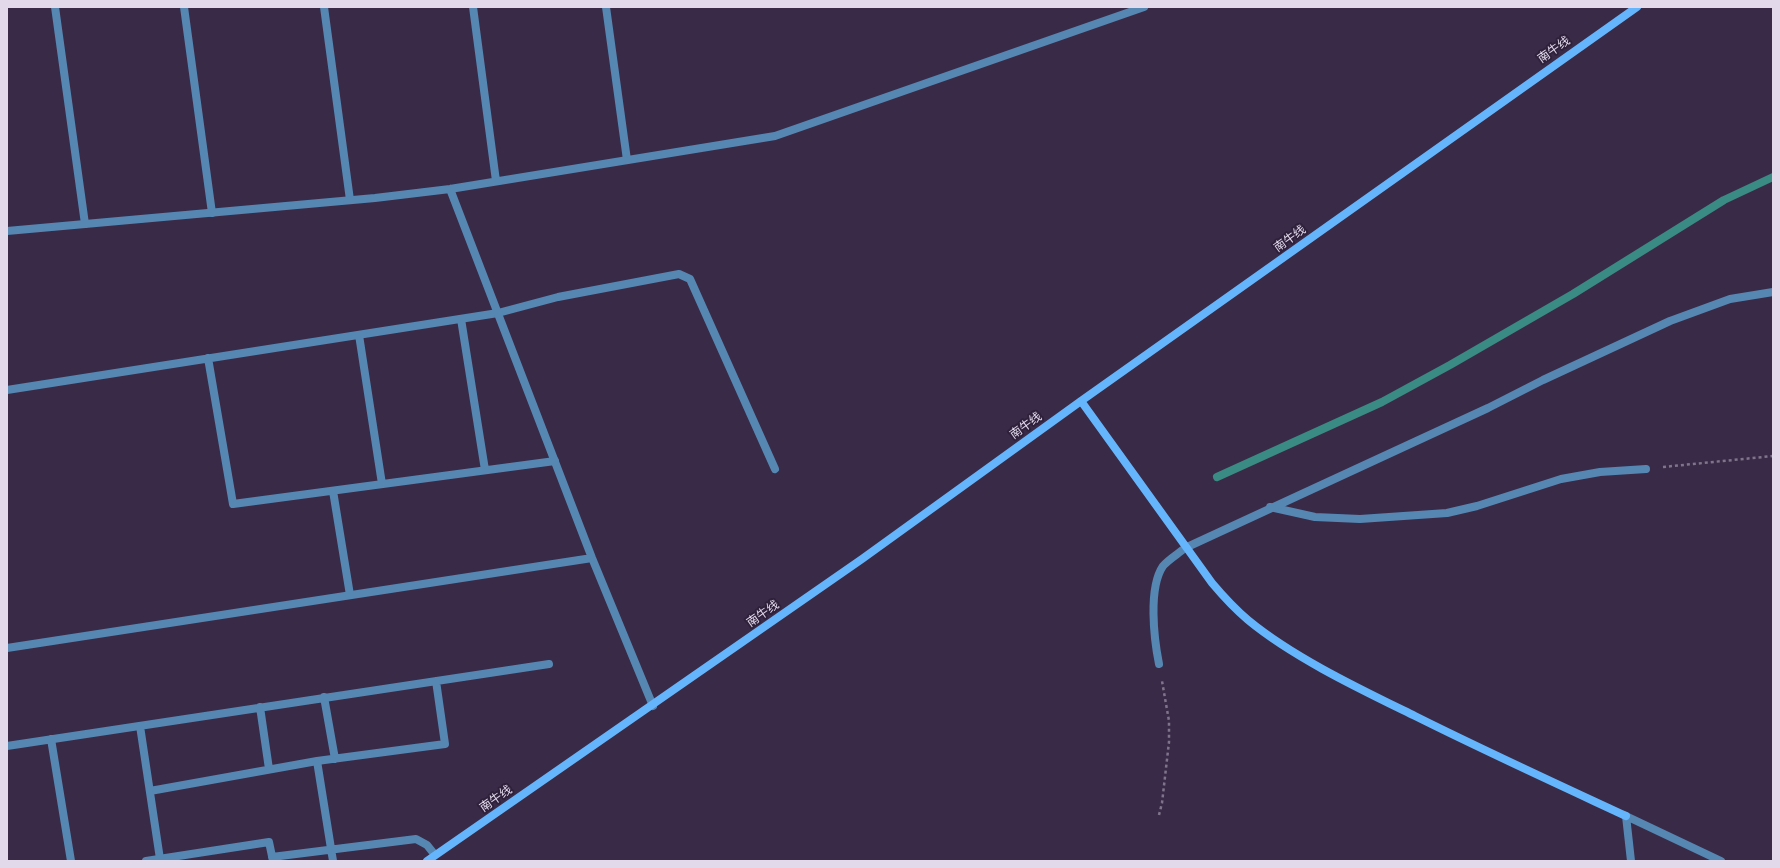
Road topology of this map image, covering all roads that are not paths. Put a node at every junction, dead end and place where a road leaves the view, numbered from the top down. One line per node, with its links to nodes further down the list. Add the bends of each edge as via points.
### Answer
1 (55, 7): 13 (street)
2 (184, 7): 12 (street)
3 (324, 7): 11 (street)
4 (473, 7): 9 (street)
5 (606, 7): 8 (street)
6 (1144, 7): 8 (street, via 775,136)
7 (1637, 7): 21 (main road, 南牛线)
8 (627, 160): 9 (street)
9 (496, 181): 10 (street)
10 (450, 189): 11 (street); 16 (street)
11 (350, 200): 12 (street)
12 (212, 213): 13 (street)
13 (86, 224): 14 (street)
14 (7, 232)
15 (1773, 292): 28 (street, via 1730,299 1670,321 1415,442)
16 (498, 313): 17 (street); 22 (street); 23 (street, via 558,297 664,276 679,274 690,279)
17 (461, 319): 18 (street); 25 (street)
18 (359, 335): 19 (street); 26 (street)
19 (208, 358): 20 (street); 27 (street, via 233,504)
20 (7, 390)
21 (1081, 401): 29 (main road); 37 (main road, 南牛线, via 869,555)
22 (555, 461): 25 (street); 30 (street)
23 (775, 469)
24 (1646, 469): 28 (street, via 1600,472 1561,479 1447,513 1360,519 1316,517)
25 (485, 470): 26 (street)
26 (382, 484): 27 (street)
27 (333, 491): 31 (street)
28 (1270, 507): 29 (street)
29 (1185, 548): 34 (street, via 1163,566 1157,584 1153,616); 46 (main road, via 1212,584 1244,617 1276,640 1373,695)
30 (592, 558): 31 (street); 37 (street)
31 (350, 595): 32 (street)
32 (7, 648)
33 (549, 664): 35 (street)
34 (1159, 664)
35 (436, 681): 36 (street); 42 (street, via 446,744)
36 (324, 698): 38 (street); 42 (street)
37 (653, 706): 48 (main road, 南牛线)
38 (260, 707): 39 (street); 44 (street)
39 (140, 726): 40 (street); 45 (street)
40 (51, 739): 41 (street); 51 (street)
41 (7, 746)
42 (335, 759): 43 (street)
43 (318, 761): 44 (street); 47 (street)
44 (269, 769): 45 (street)
45 (150, 791): 49 (street)
46 (1626, 816): 55 (street); 56 (street)
47 (332, 850): 48 (street, via 416,839 427,845); 50 (street); 53 (street)
48 (435, 855): 54 (main road, 南牛线)
49 (160, 859): 50 (street, via 269,842); 52 (street)
50 (273, 859)
51 (72, 861)
52 (146, 861)
53 (333, 861)
54 (427, 861)
55 (1631, 861)
56 (1721, 861)

